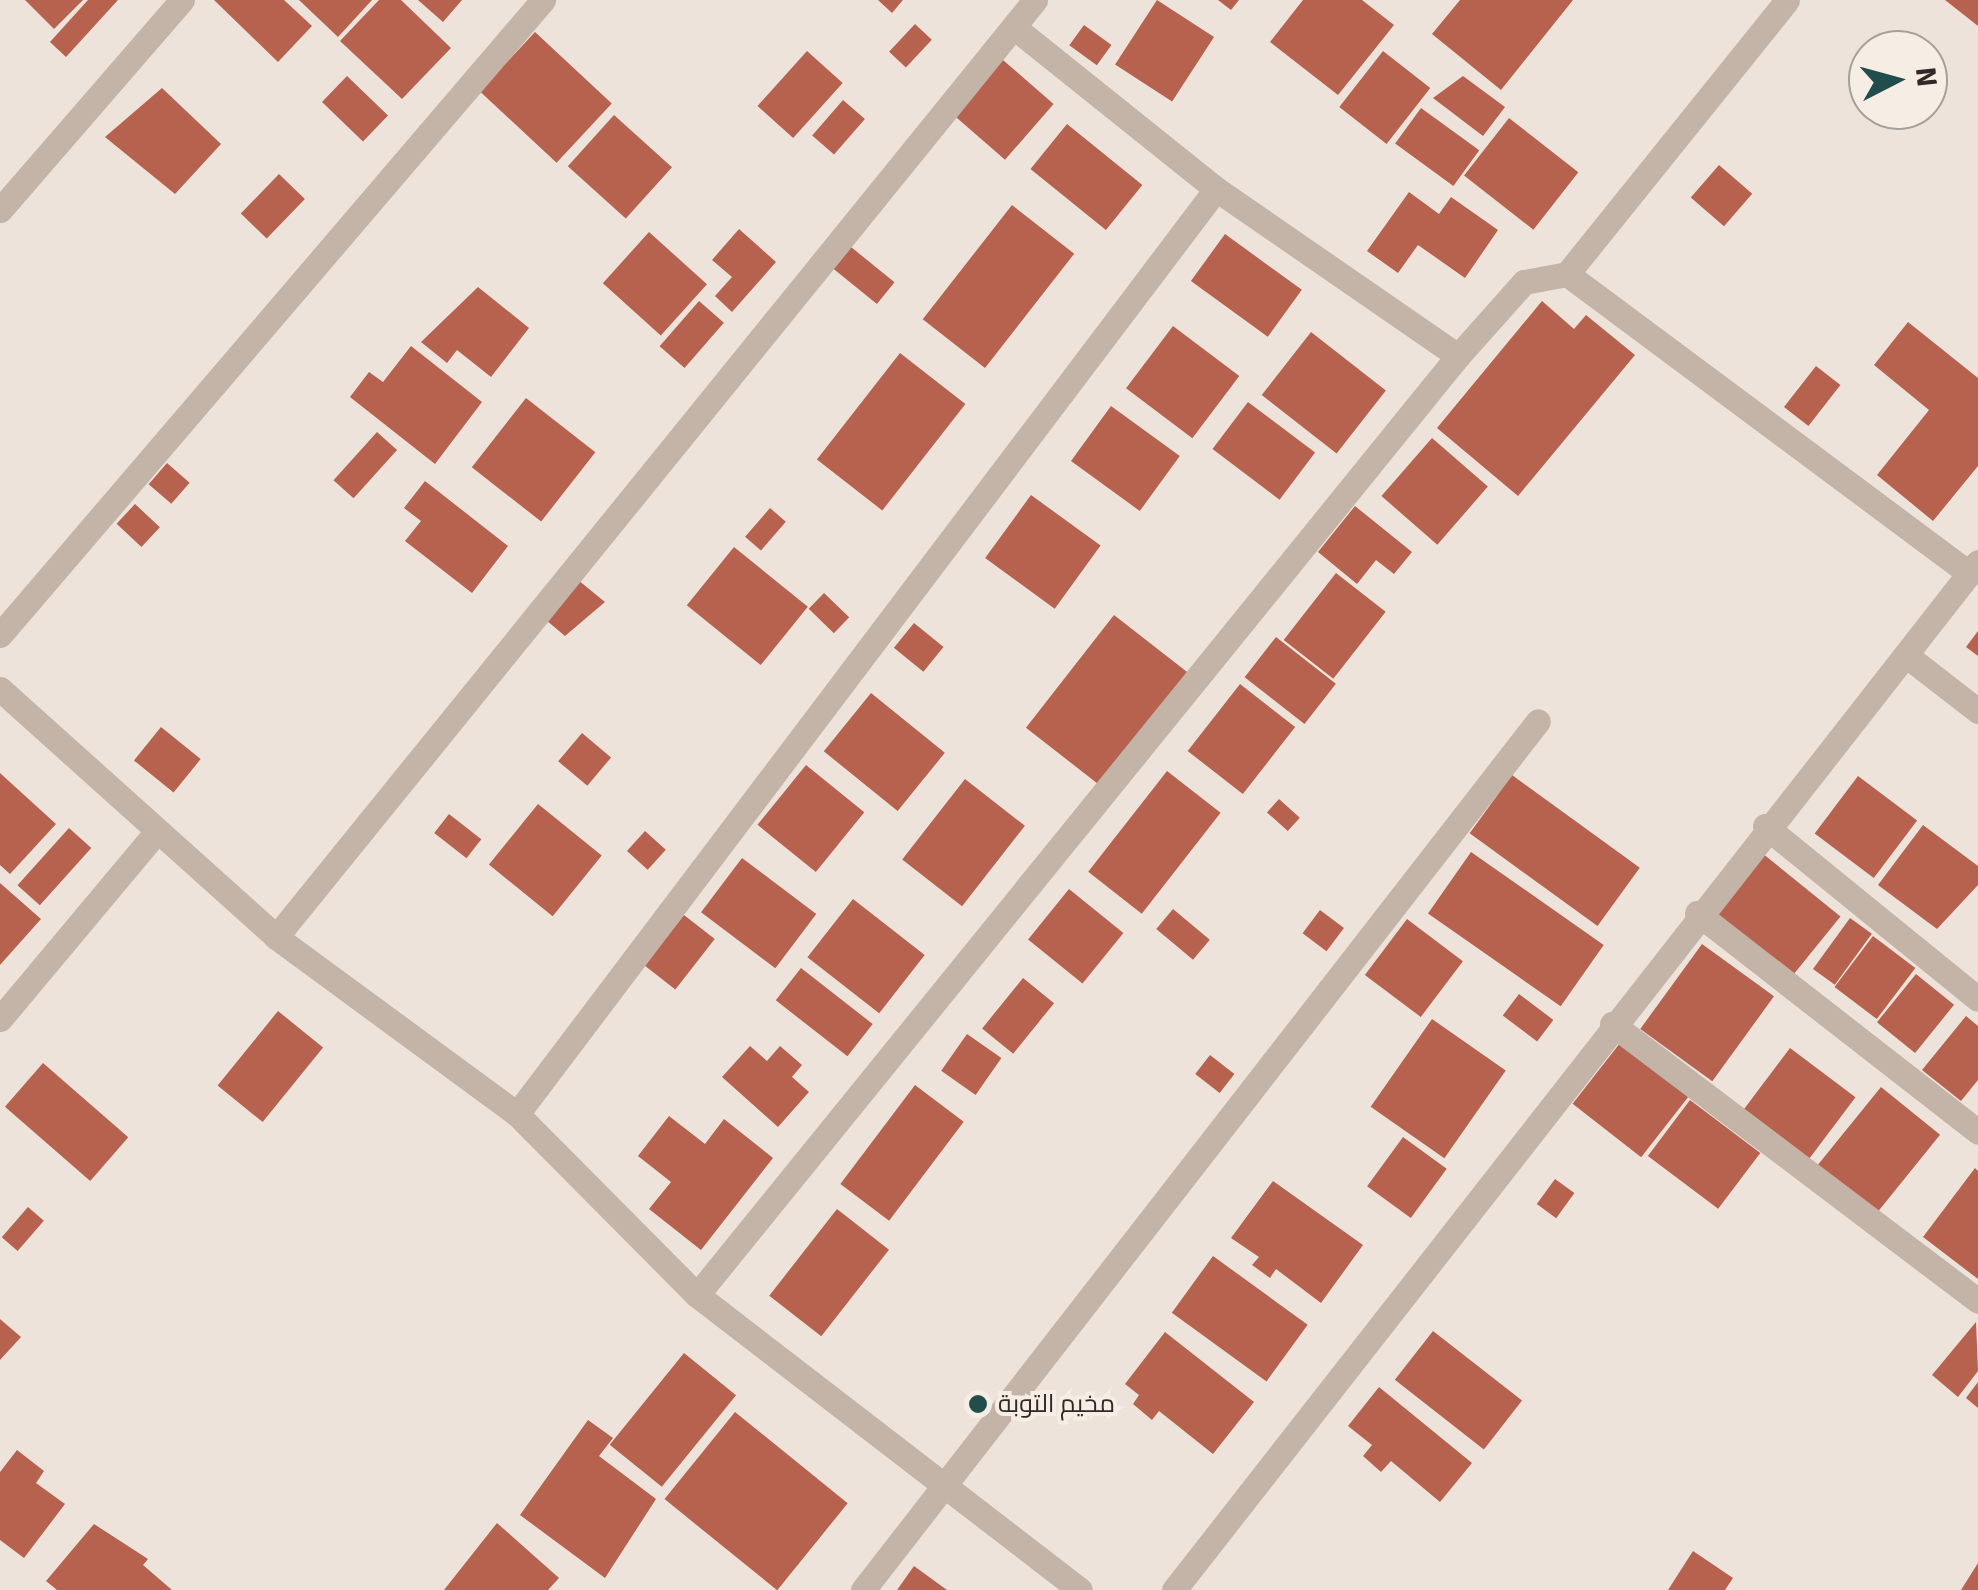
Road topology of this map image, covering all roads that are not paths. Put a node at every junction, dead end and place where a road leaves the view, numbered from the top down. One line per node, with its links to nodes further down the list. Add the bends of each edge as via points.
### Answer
1 (182, 0): 7 (street)
2 (543, 0): 11 (street)
3 (1035, 0): 5 (street)
4 (1787, 0): 8 (street)
5 (1014, 28): 6 (street); 19 (street)
6 (1216, 190): 9 (street); 23 (street)
7 (0, 210)
8 (1568, 274): 9 (street, via 1524,282); 10 (street)
9 (1458, 356): 25 (street)
10 (1974, 568): 12 (street)
11 (0, 635)
12 (1907, 656): 14 (street); 16 (street)
13 (0, 688): 17 (street)
14 (1978, 711)
15 (1538, 720): 27 (street)
16 (1766, 826): 18 (street); 20 (street)
17 (157, 831): 19 (street); 21 (street)
18 (1697, 914): 22 (street); 24 (street)
19 (276, 937): 23 (street)
20 (1978, 999)
21 (0, 1018)
22 (1612, 1024): 26 (street); 30 (street)
23 (517, 1114): 25 (street)
24 (1978, 1132)
25 (697, 1295): 27 (street)
26 (1978, 1301)
27 (945, 1493): 28 (street); 29 (street)
28 (863, 1590)
29 (1080, 1590)
30 (1174, 1590)

